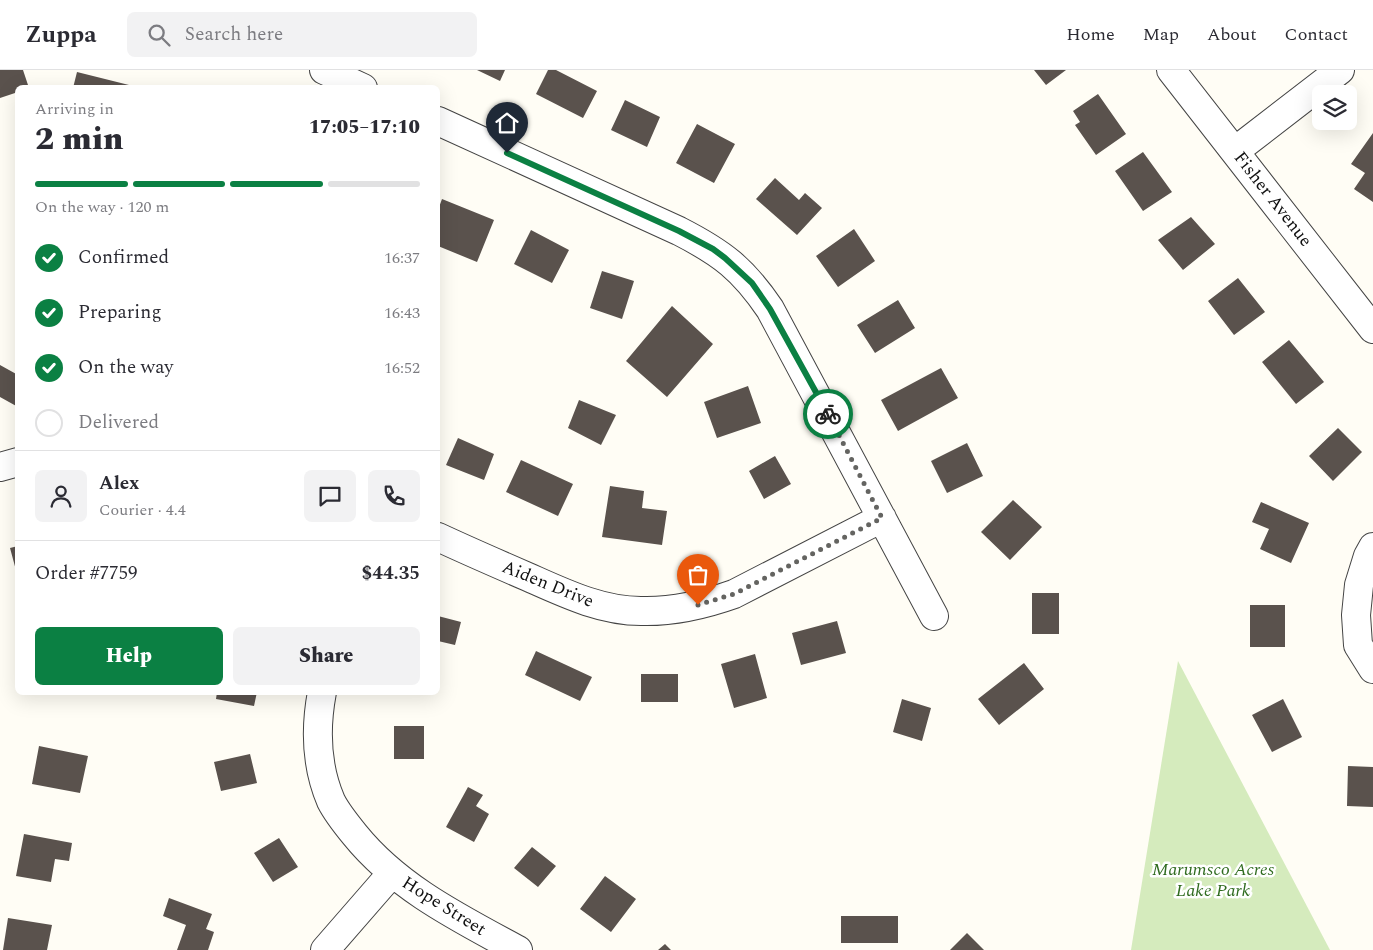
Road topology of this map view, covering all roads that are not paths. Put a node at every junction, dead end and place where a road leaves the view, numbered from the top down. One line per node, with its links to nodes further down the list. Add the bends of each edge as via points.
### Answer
1 (324, 70): 4 (street)
2 (1171, 70): 6 (street, Fisher Avenue)
3 (1340, 70): 6 (street)
4 (356, 85)
5 (440, 122): 10 (street, via 679,231 713,249 739,270 770,309)
6 (1235, 151): 7 (street, Fisher Avenue)
7 (1373, 329)
8 (15, 463): 9 (street)
9 (0, 467)
10 (882, 518): 11 (street, Aiden Drive, via 721,598 681,609 640,612 579,599); 13 (street)
11 (440, 538)
12 (1373, 547): 14 (street, via 1359,585 1356,615 1358,646)
13 (934, 616)
14 (1373, 669)
15 (321, 695): 16 (street, Hope Street, via 318,746 321,770 331,800 364,846)
16 (392, 873): 17 (street); 18 (street, Hope Street, via 445,910)
17 (325, 950)
18 (518, 950)

